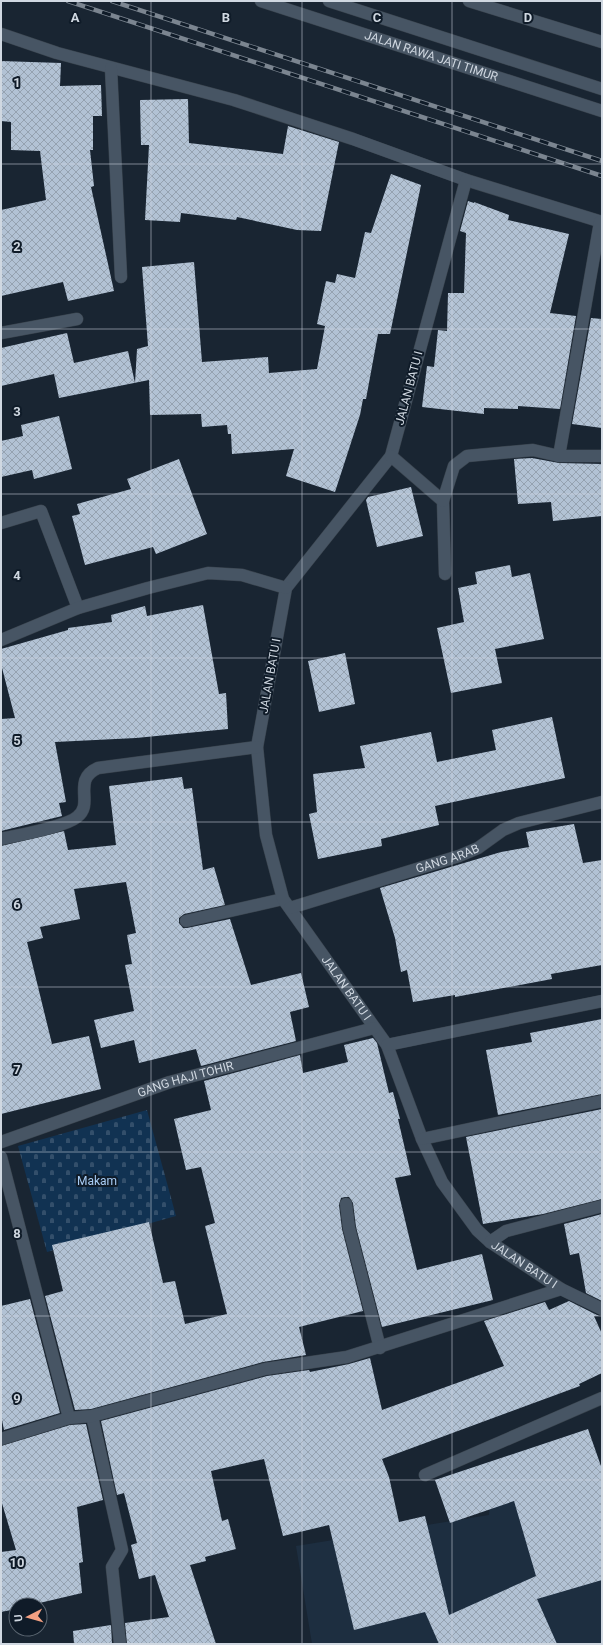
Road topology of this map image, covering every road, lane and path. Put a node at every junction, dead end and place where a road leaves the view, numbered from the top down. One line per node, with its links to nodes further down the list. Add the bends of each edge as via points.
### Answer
1 (261, 1): 8 (street, JALAN RAWA JATI TIMUR)
2 (329, 1): 7 (street, JALAN RAWA JATI TIMUR)
3 (469, 1): 5 (street)
4 (1, 34): 6 (street)
5 (602, 42)
6 (111, 68): 9 (street, via 234,100); 11 (street)
7 (602, 89)
8 (602, 111)
9 (466, 180): 10 (street); 14 (street, JALAN BATU I)
10 (601, 222): 15 (street)
11 (121, 278)
12 (77, 319): 13 (street)
13 (1, 333)
14 (391, 456): 17 (street); 20 (street, JALAN BATU I)
15 (559, 456): 16 (street); 17 (street, via 533,450 467,456 454,466)
16 (602, 456)
17 (443, 501): 19 (street)
18 (1, 523): 21 (street, via 41,511)
19 (445, 574)
20 (286, 588): 21 (street, via 242,575 208,573); 23 (street, JALAN BATU I)
21 (78, 608): 22 (street)
22 (1, 640)
23 (257, 747): 25 (street, via 98,768 90,772 85,779 84,809 78,817 68,822); 26 (street, JALAN BATU I, via 266,835)
24 (602, 802): 26 (street, GANG ARAB, via 519,823 503,830 478,848 459,856)
25 (1, 839)
26 (286, 904): 27 (street, GANG ARAB); 29 (street, JALAN BATU I)
27 (186, 921)
28 (602, 1001): 30 (street)
29 (374, 1028): 30 (street, JALAN BATU I); 33 (street, GANG HAJI TOHIR, via 170,1082)
30 (387, 1044): 32 (street, JALAN BATU I)
31 (602, 1102): 32 (street)
32 (422, 1139): 37 (street, JALAN BATU I, via 442,1182 477,1230)
33 (1, 1142)
34 (1, 1157): 43 (street)
35 (346, 1204): 40 (street, via 349,1228)
36 (602, 1206): 37 (street, via 506,1231)
37 (490, 1242): 38 (street, JALAN BATU I)
38 (561, 1289): 39 (street, JALAN BATU I); 40 (street)
39 (602, 1309)
40 (380, 1348): 42 (street, via 348,1357 265,1369)
41 (602, 1398): 45 (street)
42 (92, 1416): 43 (street); 46 (street, via 122,1550 112,1567)
43 (69, 1418): 44 (street)
44 (1, 1439)
45 (425, 1475)
46 (120, 1644)

